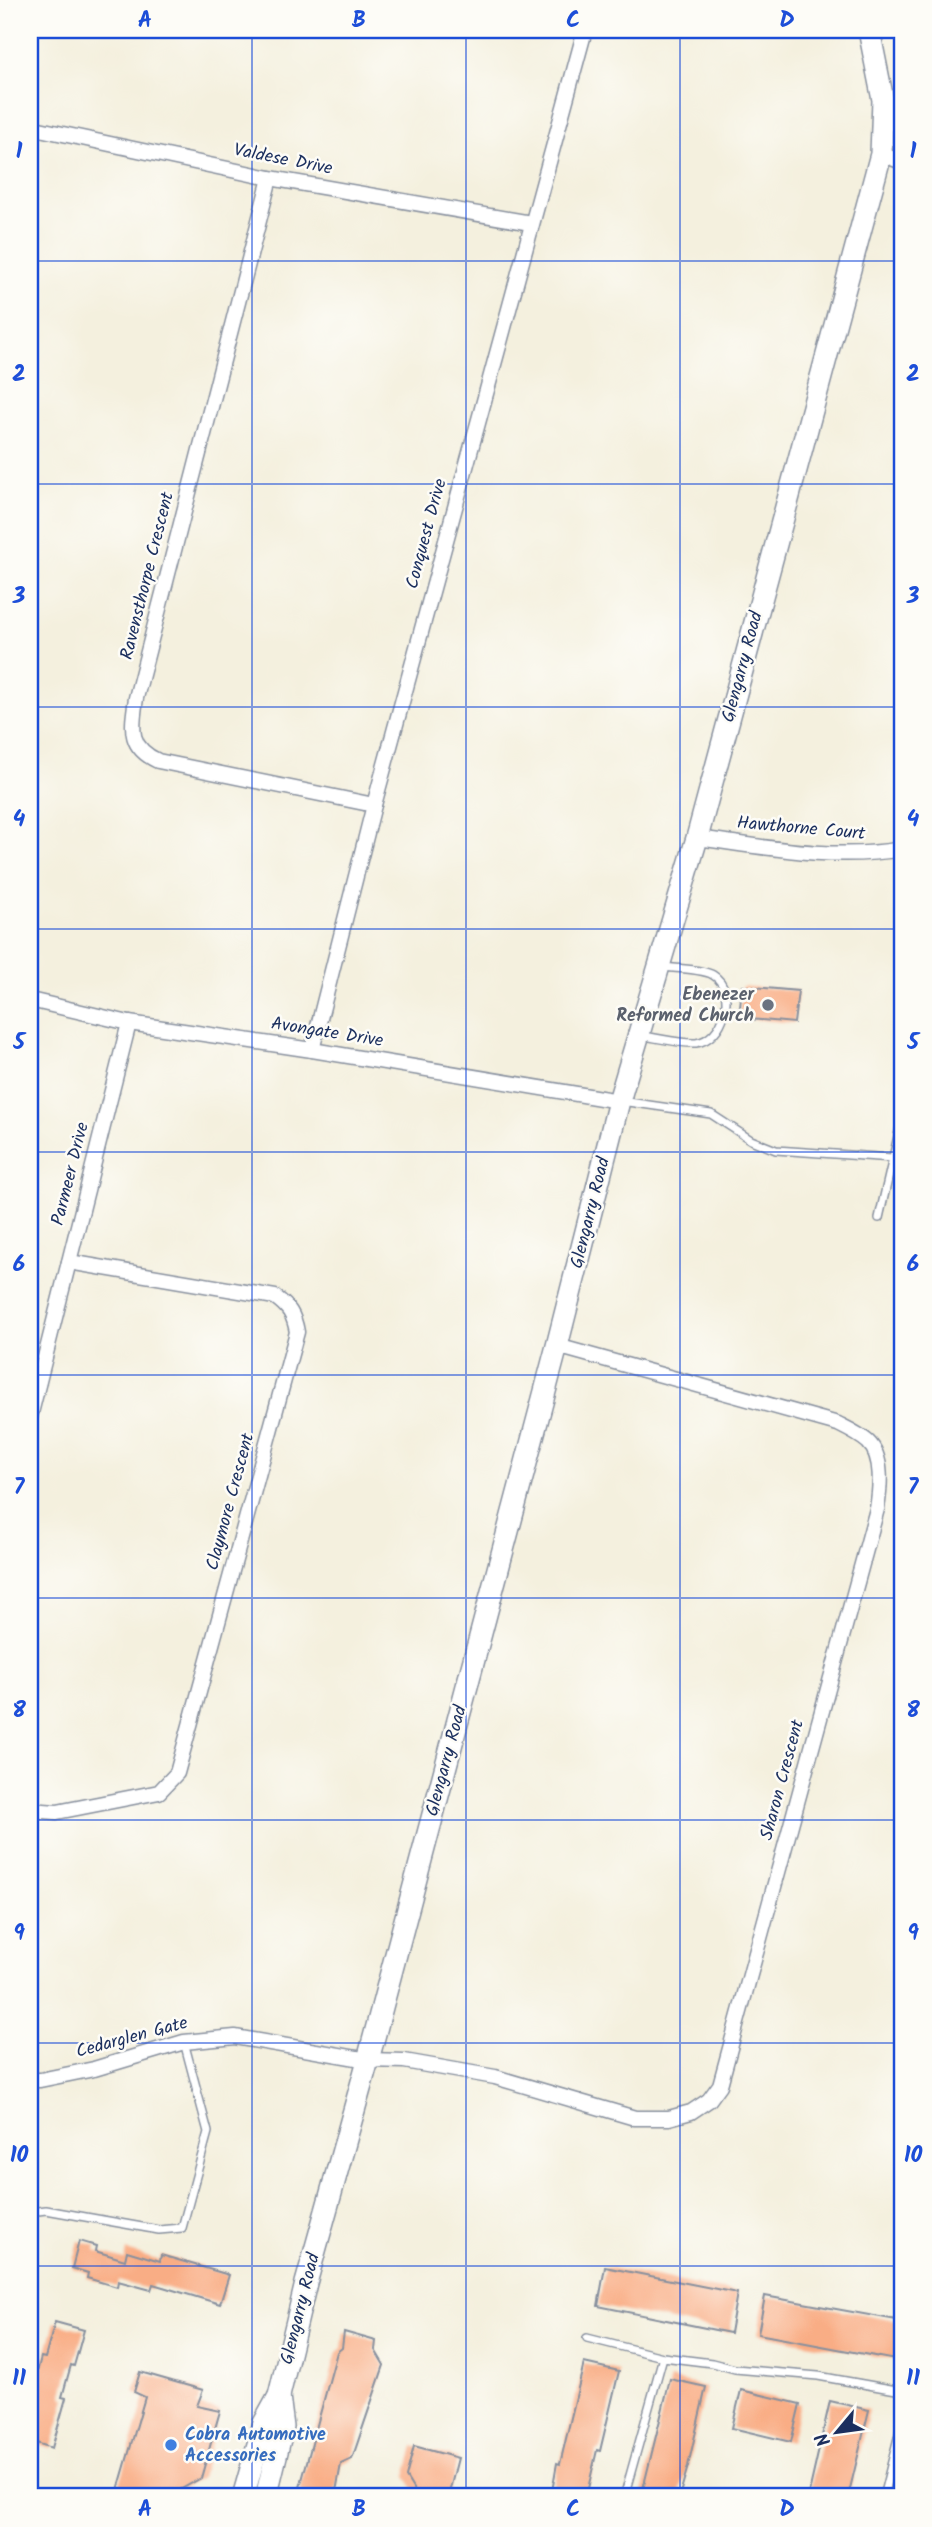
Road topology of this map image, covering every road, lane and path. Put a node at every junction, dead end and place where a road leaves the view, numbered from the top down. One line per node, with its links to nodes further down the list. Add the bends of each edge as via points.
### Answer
1 (585, 30): 7 (street, Conquest Drive)
2 (869, 30): 4 (street, Glengarry Road, via 883,100)
3 (30, 127): 6 (street, Valdese Drive)
4 (881, 154): 5 (street); 9 (street, Glengarry Road)
5 (902, 162)
6 (270, 178): 7 (street, Valdese Drive); 8 (street, Ravensthorpe Crescent, via 132,725 136,745 158,761)
7 (531, 223): 8 (street, Conquest Drive)
8 (374, 805): 15 (street, Conquest Drive)
9 (697, 838): 10 (street, Hawthorne Court, via 840,855); 11 (street, Glengarry Road)
10 (902, 849)
11 (659, 967): 14 (street, Glengarry Road); 14 (lane, via 712,974 723,986 727,1010 714,1033 698,1043)
12 (30, 1000): 13 (street, Avongate Drive)
13 (129, 1023): 15 (street, Avongate Drive); 20 (street, Parmeer Drive)
14 (639, 1035): 16 (street, Glengarry Road)
15 (312, 1050): 16 (street, Avongate Drive)
16 (619, 1101): 18 (lane, via 711,1114 776,1150); 21 (street, Glengarry Road)
17 (902, 1119): 18 (lane)
18 (893, 1158): 19 (lane)
19 (879, 1218)
20 (69, 1262): 22 (street, Parmeer Drive); 23 (street, Claymore Crescent, via 275,1297 294,1315 297,1332 177,1773 159,1792 57,1812)
21 (557, 1346): 25 (street, Glengarry Road); 25 (street, Sharon Crescent, via 838,1424 870,1444 880,1485 877,1509 720,2085 709,2100 691,2112 669,2118 635,2118 495,2077 404,2061)
22 (30, 1416)
23 (30, 1810)
24 (184, 2042): 25 (street, Cedarglen Gate, via 234,2037); 26 (street, Cedarglen Gate, via 94,2069); 27 (lane, via 208,2132 182,2228 159,2231 46,2210)
25 (368, 2060): 31 (street, Glengarry Road)
26 (30, 2080)
27 (30, 2212)
28 (587, 2338): 29 (lane)
29 (663, 2357): 30 (lane); 35 (lane)
30 (902, 2391)
31 (279, 2396): 33 (street, Glengarry Road, via 264,2423); 34 (street, Glengarry Road, via 283,2427)
32 (902, 2422): 36 (lane)
33 (243, 2497)
34 (267, 2497)
35 (624, 2497)
36 (883, 2497)

